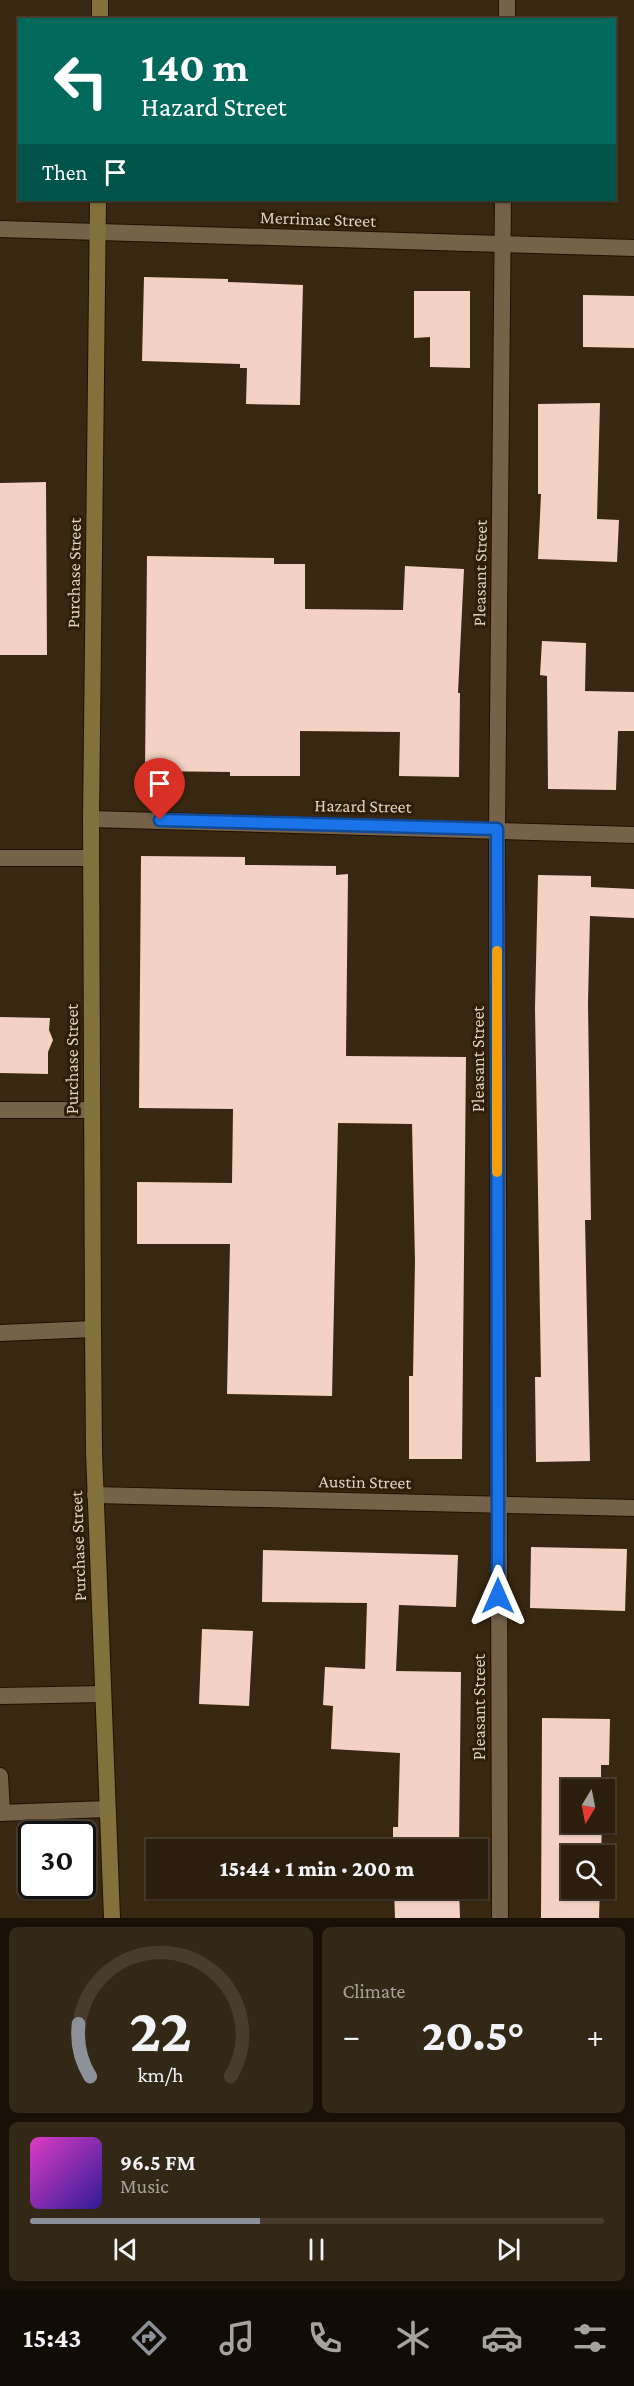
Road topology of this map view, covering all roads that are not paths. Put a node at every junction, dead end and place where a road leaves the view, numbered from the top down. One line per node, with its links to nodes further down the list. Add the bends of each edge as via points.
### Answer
1 (100, 0): 3 (main road)
2 (507, 0): 4 (street)
3 (100, 18)
4 (507, 18)
5 (98, 201): 8 (main road, Purchase Street)
6 (503, 201): 9 (street, Pleasant Street)
7 (0, 229): 8 (street, Merrimac Street)
8 (97, 232): 9 (street, Merrimac Street); 11 (main road, Purchase Street)
9 (502, 244): 10 (street, Merrimac Street); 12 (street, Pleasant Street)
10 (634, 248)
11 (91, 819): 12 (street, Hazard Street); 15 (main road, Purchase Street)
12 (497, 829): 13 (street, Hazard Street); 21 (street, Pleasant Street)
13 (634, 835)
14 (0, 858): 15 (street)
15 (91, 858): 17 (main road, Purchase Street)
16 (0, 1110): 17 (street)
17 (92, 1110): 18 (main road, Purchase Street)
18 (93, 1329): 19 (street); 20 (main road, Purchase Street)
19 (0, 1333)
20 (96, 1495): 21 (street, Austin Street); 23 (main road, Purchase Street)
21 (497, 1504): 22 (street, Austin Street); 29 (street, Pleasant Street)
22 (634, 1508)
23 (103, 1694): 24 (street); 26 (main road, Purchase Street)
24 (0, 1696)
25 (0, 1776): 27 (street)
26 (107, 1809): 27 (street); 28 (main road, Purchase Street)
27 (1, 1813)
28 (112, 1918)
29 (500, 1918)

